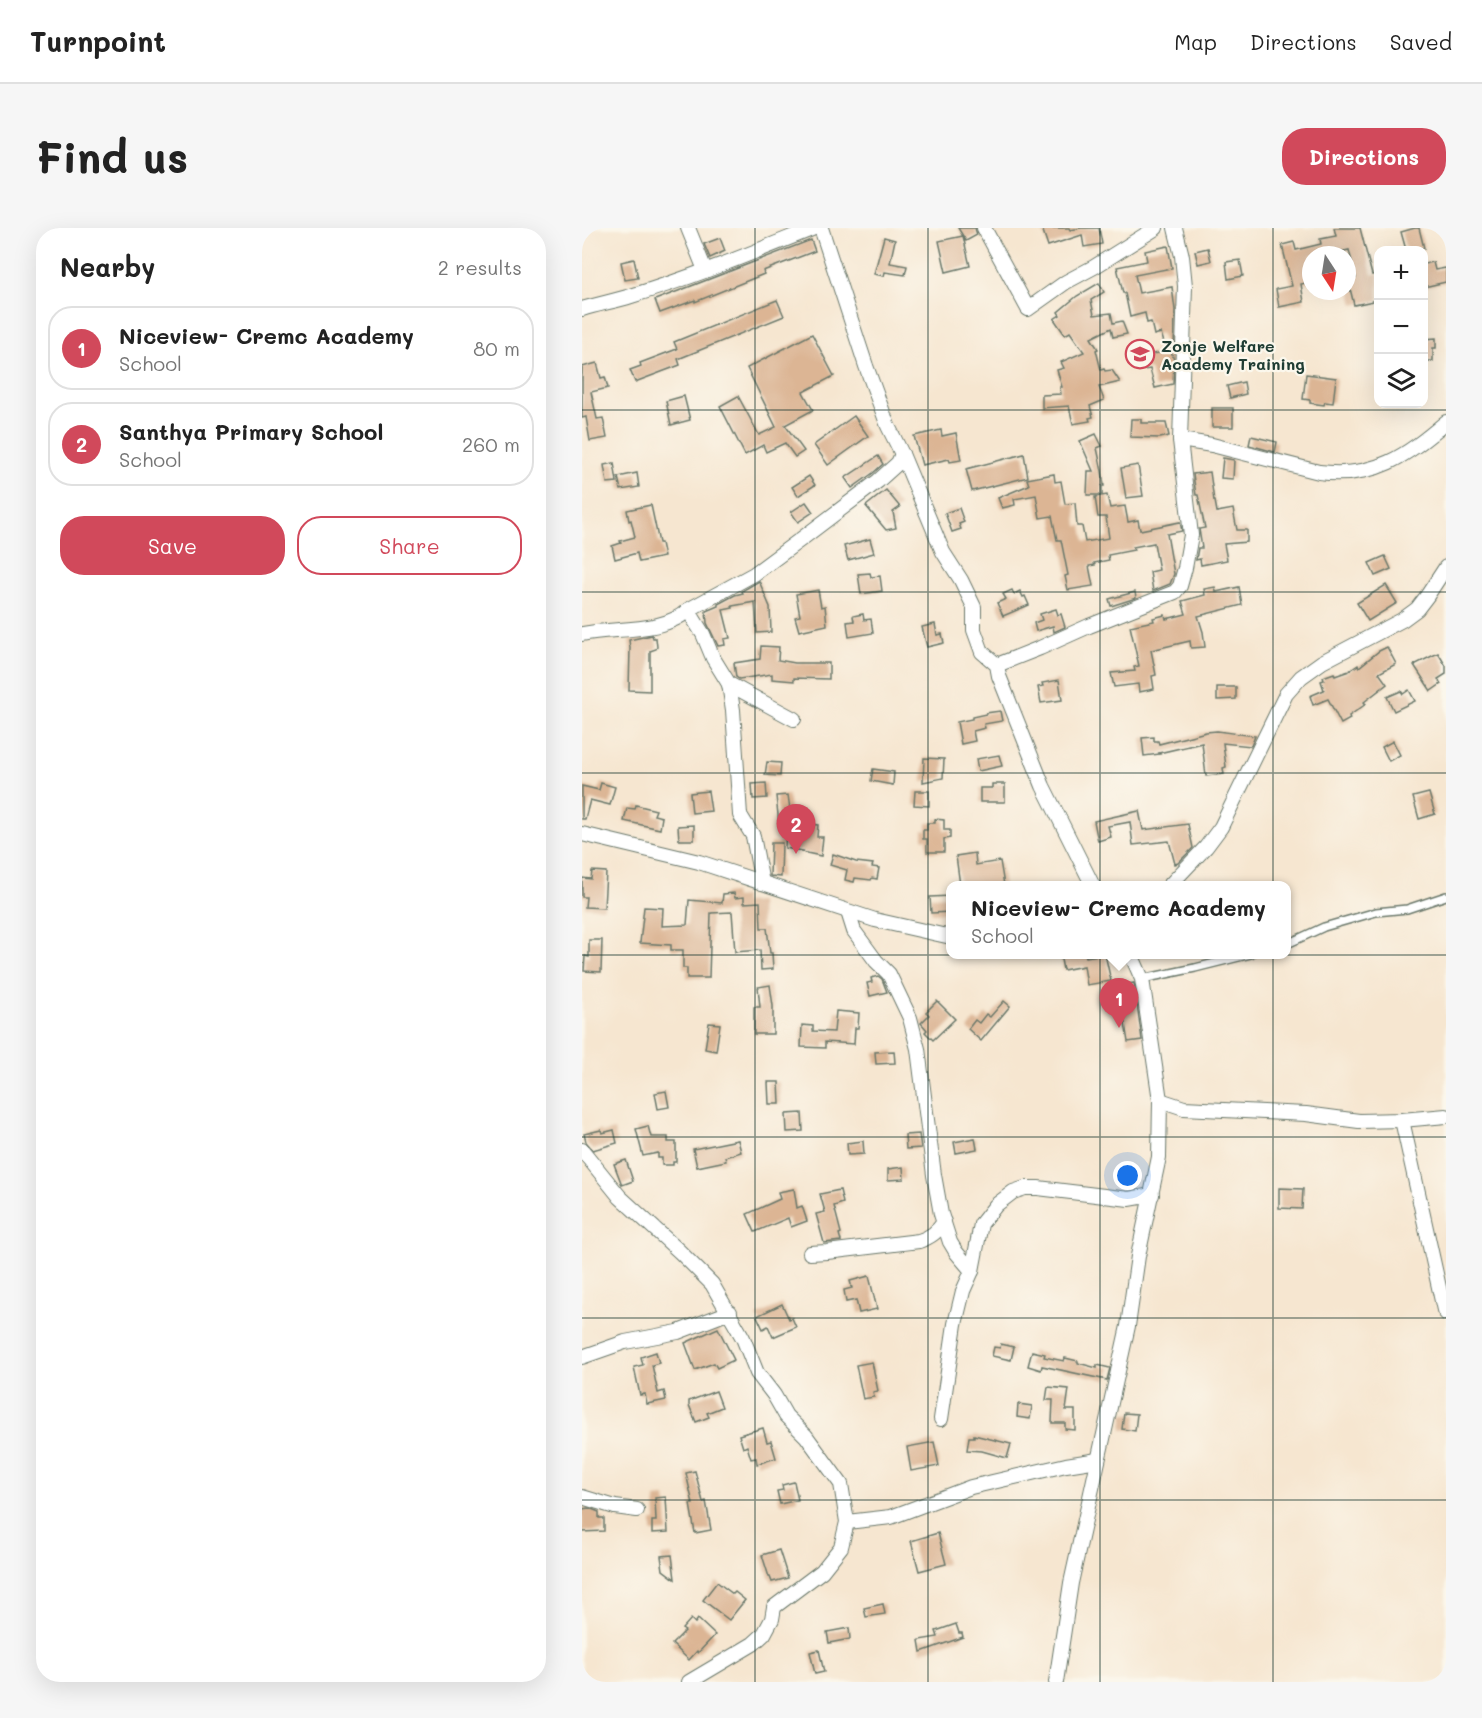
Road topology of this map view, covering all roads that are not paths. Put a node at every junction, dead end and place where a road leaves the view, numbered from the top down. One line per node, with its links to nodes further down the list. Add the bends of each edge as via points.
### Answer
1 (688, 228): 8 (street)
2 (814, 228): 8 (street)
3 (821, 228): 12 (street, via 866,366)
4 (984, 228): 5 (street, via 1028,309)
5 (1156, 228)
6 (1190, 228): 7 (street)
7 (1175, 229): 11 (street, via 1185,286)
8 (705, 270): 9 (street)
9 (582, 309)
10 (1446, 422): 11 (street, via 1401,456 1351,473 1319,472)
11 (1180, 440): 16 (street, via 1191,535 1180,586 1175,592)
12 (902, 454): 14 (street, via 878,481 754,574); 16 (street, via 944,552 974,607 974,630 982,652)
13 (1446, 567): 21 (street, via 1417,609 1322,662 1286,694 1221,827)
14 (688, 610): 15 (street, via 664,624); 17 (street)
15 (582, 634)
16 (997, 665): 20 (street, via 1043,786)
17 (729, 684): 18 (street); 22 (street, via 740,815 753,836)
18 (794, 719)
19 (582, 834): 22 (street, via 699,862)
20 (1091, 881)
21 (1171, 881)
22 (762, 883): 24 (street)
23 (1446, 896): 26 (lane, via 1324,927)
24 (848, 912): 25 (street); 34 (street, via 854,931 889,974 910,1018)
25 (946, 936)
26 (1291, 942)
27 (1231, 959): 28 (lane, via 1195,968)
28 (1137, 963): 29 (street)
29 (1160, 1100): 31 (street, via 1184,1108 1306,1114 1359,1121); 33 (street, via 1160,1157)
30 (1446, 1116): 31 (street)
31 (1402, 1120): 38 (street)
32 (582, 1150): 37 (street, via 620,1197 712,1284)
33 (1152, 1195): 36 (street, via 1129,1199 1038,1188 1013,1192 981,1224); 41 (street)
34 (944, 1222): 35 (street, via 931,1236 919,1240); 36 (street, via 950,1242)
35 (810, 1253)
36 (972, 1271): 40 (street, via 956,1324)
37 (730, 1312): 39 (street, via 678,1332 625,1342); 44 (street, via 757,1373 841,1484)
38 (1446, 1313)
39 (582, 1357)
40 (941, 1419)
41 (1098, 1460): 44 (street, via 971,1486 891,1517); 46 (street, via 1071,1583)
42 (582, 1497): 43 (street)
43 (637, 1510)
44 (847, 1522): 45 (street, via 841,1547 810,1581 774,1607 764,1634)
45 (689, 1682)
46 (1056, 1682)

